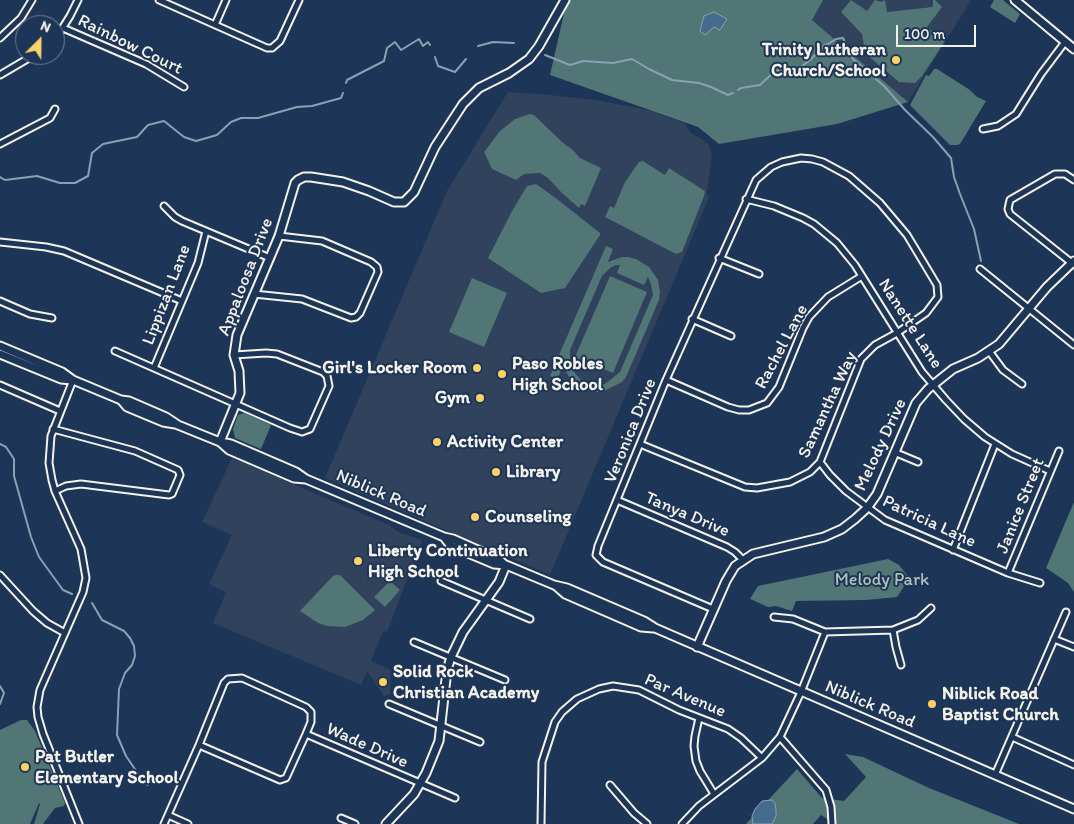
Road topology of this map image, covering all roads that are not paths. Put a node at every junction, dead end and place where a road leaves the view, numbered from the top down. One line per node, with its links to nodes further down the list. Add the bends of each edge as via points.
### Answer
1 (32, 0): 12 (street, via 21,18)
2 (78, 0): 9 (street)
3 (159, 0): 10 (street)
4 (226, 0): 10 (street)
5 (299, 0): 10 (street, via 280,41 272,48)
6 (555, 0): 8 (street)
7 (1015, 0): 13 (street)
8 (564, 2): 25 (street, Appaloosa Drive, via 529,59 479,88 462,104 435,147 414,192 404,202 394,202 352,184 311,177 298,180)
9 (65, 24)
10 (215, 25)
11 (65, 29): 17 (street, Rainbow Court, via 146,64)
12 (0, 38)
13 (1065, 42): 14 (street); 19 (street, via 1016,114 998,126)
14 (1074, 49)
15 (17, 65): 16 (street)
16 (0, 75)
17 (184, 87)
18 (55, 109): 20 (street, via 50,118)
19 (983, 129)
20 (0, 144)
21 (1074, 180): 29 (street, via 1065,174 1055,174 1010,200 1008,209 1010,214)
22 (746, 199): 28 (street, Veronica Drive); 32 (street, Nanette Lane, via 783,209 814,224 837,243); 39 (street, Samantha Way, via 756,180 766,170 801,158 829,165 865,188 896,220 939,290 936,302 926,313)
23 (164, 206): 24 (street, via 175,217)
24 (206, 231): 27 (street); 35 (street, Lippizan Lane, via 198,263)
25 (279, 236): 27 (street, Appaloosa Drive); 33 (street, via 322,241 371,262 378,272 360,313 351,318 302,299)
26 (0, 242): 35 (street, via 64,251)
27 (270, 258): 33 (street, Appaloosa Drive)
28 (720, 258): 31 (street); 38 (street, Veronica Drive)
29 (1073, 263): 36 (street, Melody Drive)
30 (980, 269): 36 (street)
31 (759, 274)
32 (862, 276): 39 (street, Nanette Lane); 49 (street, Rachel Lane, via 828,297 809,317 779,387 767,403 739,410)
33 (254, 294): 46 (street, Appaloosa Drive, via 237,335)
34 (0, 301): 37 (street, via 30,314)
35 (182, 302): 47 (street, Lippizan Lane)
36 (1029, 309): 41 (street); 44 (street, Melody Drive)
37 (52, 318)
38 (692, 319): 40 (street); 49 (street, Veronica Drive)
39 (897, 333): 50 (street, Nanette Lane); 61 (street, Samantha Way, via 875,345 861,359)
40 (731, 336)
41 (1074, 344)
42 (0, 346): 48 (street, Niblick Road, via 62,372)
43 (115, 351): 47 (street)
44 (989, 351): 50 (street, Melody Drive); 51 (street, via 1003,370)
45 (0, 354): 48 (street, Niblick Road, via 61,379)
46 (234, 355): 53 (street, Appaloosa Drive, via 240,382); 53 (street, via 277,354 323,372 329,386 310,429 302,432)
47 (154, 368): 53 (street)
48 (72, 380): 54 (street); 56 (street, Niblick Road, via 158,413)
49 (666, 380): 57 (street, Veronica Drive)
50 (932, 384): 58 (street, Nanette Lane, via 964,419); 60 (street, Melody Drive, via 916,403)
51 (1022, 384)
52 (0, 386): 54 (street)
53 (236, 404): 56 (street, Appaloosa Drive)
54 (60, 411): 55 (street)
55 (53, 429): 64 (street, via 49,463); 64 (street, via 135,451 178,470 180,474 169,495 81,484)
56 (220, 442): 69 (street, Niblick Road, via 229,450 270,468 294,478 306,479 453,539)
57 (640, 444): 61 (street, Samantha Way, via 745,487 790,482 810,472); 65 (street, Veronica Drive)
58 (995, 444): 63 (street, Nanette Lane); 67 (street)
59 (1059, 451): 63 (street, Janice Street)
60 (894, 452): 62 (street); 66 (street, Melody Drive, via 877,494)
61 (820, 462): 66 (street, Patricia Lane, via 846,491)
62 (918, 462)
63 (1050, 471): 70 (street, Janice Street)
64 (55, 491): 82 (street, via 81,549 86,572 84,592)
65 (617, 500): 68 (street, Tanya Drive, via 727,547); 76 (street, Veronica Drive, via 596,550 599,559)
66 (867, 508): 67 (street, Patricia Lane, via 885,520); 68 (street, Melody Drive, via 842,529 824,537 754,554)
67 (953, 550): 70 (street, Patricia Lane)
68 (743, 560): 76 (street, Melody Drive, via 735,566)
69 (506, 565): 74 (street); 85 (street, Niblick Road, via 567,588)
70 (1008, 573): 73 (street, Patricia Lane)
71 (0, 575): 82 (street, via 33,611)
72 (441, 582): 74 (street)
73 (1040, 583)
74 (486, 601): 79 (street); 87 (street, via 463,632)
75 (931, 608): 80 (street, via 918,620)
76 (713, 609): 85 (street, Melody Drive)
77 (1066, 612): 83 (street)
78 (774, 617): 81 (street, via 793,619)
79 (530, 619)
80 (893, 630): 81 (street); 88 (street)
81 (825, 632): 90 (street)
82 (65, 633): 109 (street, via 40,690 37,707 43,734)
83 (1054, 639): 86 (street); 96 (street)
84 (414, 642): 87 (street)
85 (697, 646): 90 (street, Niblick Road)
86 (1074, 647)
87 (451, 657): 89 (street); 93 (street, via 446,672)
88 (901, 665)
89 (505, 680)
90 (801, 692): 95 (street); 101 (street, Niblick Road)
91 (389, 704): 93 (street)
92 (699, 718): 99 (street, Par Avenue, via 728,729); 104 (street, via 694,741 696,761); 114 (street, Par Avenue, via 627,687 599,689 577,699 554,722 546,747 541,774)
93 (441, 725): 97 (street); 102 (street, via 435,754)
94 (306, 734): 98 (street, via 284,780); 98 (street, Wade Drive, via 312,716 306,707 242,678 232,678 224,683); 102 (street, Wade Drive)
95 (780, 737): 99 (street); 117 (street, via 826,790)
96 (1012, 737): 100 (street); 101 (street)
97 (480, 742)
98 (199, 745): 107 (street, Wade Drive)
99 (762, 758): 104 (street)
100 (1074, 765)
101 (995, 776): 106 (street, Niblick Road)
102 (420, 784): 105 (street, Wade Drive); 113 (street)
103 (610, 785): 115 (street)
104 (714, 794): 116 (street)
105 (455, 798)
106 (1074, 809)
107 (168, 815): 110 (street, Wade Drive); 111 (street)
108 (341, 818): 112 (street)
109 (79, 824)
110 (164, 824)
111 (188, 824)
112 (355, 824)
113 (386, 824)
114 (541, 824)
115 (647, 824)
116 (682, 824)
117 (832, 824)

